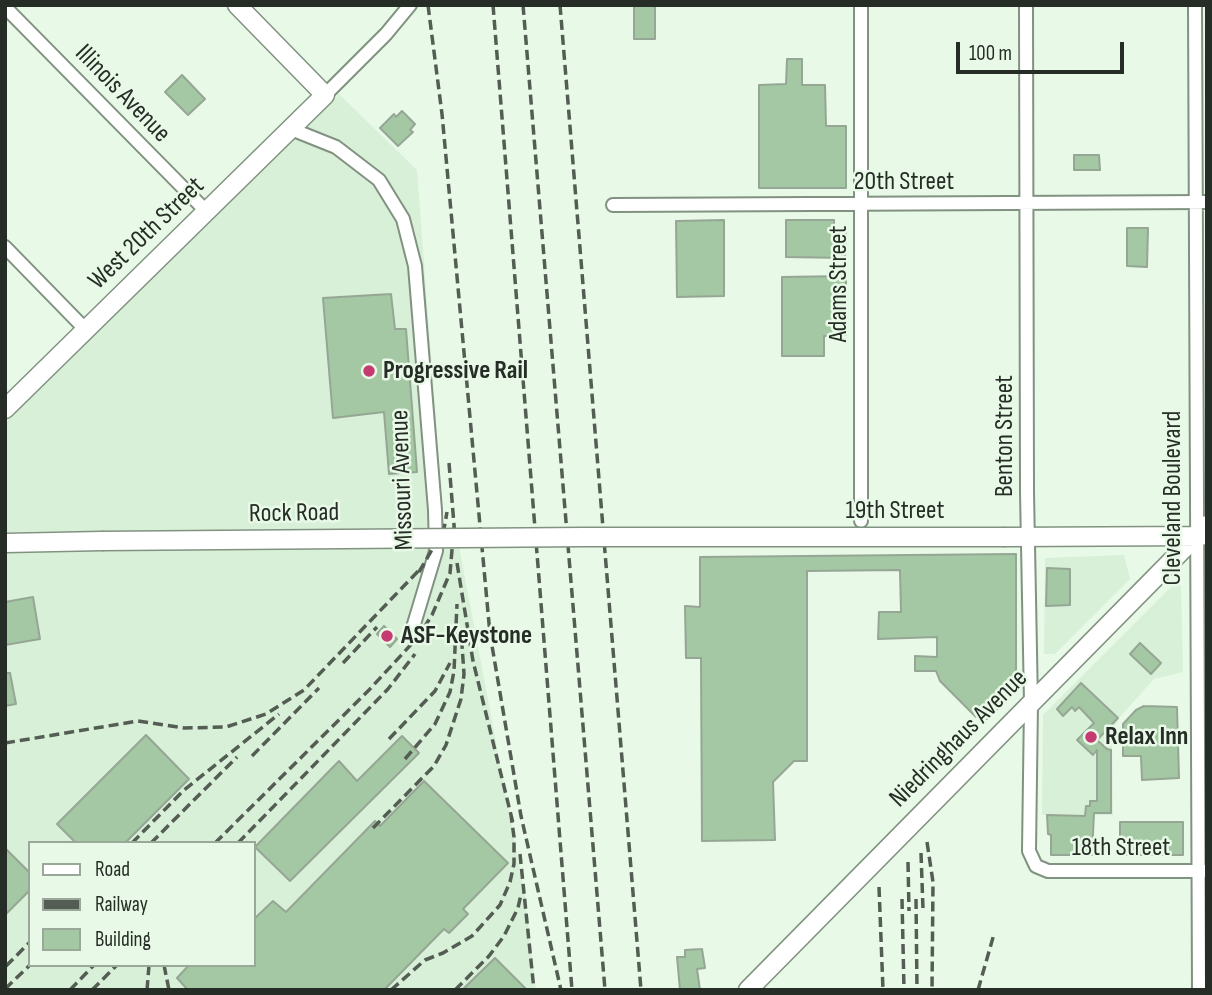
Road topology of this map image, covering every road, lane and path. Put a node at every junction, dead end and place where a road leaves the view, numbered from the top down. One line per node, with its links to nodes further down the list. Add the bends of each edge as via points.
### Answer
1 (237, 5): 7 (street)
2 (410, 5): 7 (street)
3 (861, 5): 12 (street, Adams Street)
4 (1026, 5): 10 (street, Benton Street)
5 (1195, 5): 9 (street, Cleveland Boulevard)
6 (5, 6): 13 (street, Illinois Avenue)
7 (325, 95): 8 (street, West 20th Street)
8 (291, 129): 13 (street, West 20th Street); 22 (street, Missouri Avenue, via 336,146 379,180 403,219 415,266 436,551)
9 (1201, 202): 10 (street, 20th Street); 18 (street, Cleveland Boulevard)
10 (1027, 204): 12 (street, 20th Street); 20 (street, Benton Street)
11 (614, 205): 12 (street, 20th Street)
12 (862, 205): 17 (street, Adams Street)
13 (207, 212): 15 (street, West 20th Street)
14 (5, 247): 15 (street)
15 (86, 330): 16 (street, West 20th Street)
16 (5, 409)
17 (861, 521)
18 (1203, 532): 20 (street, 19th Street); 23 (street, Niedringhaus Avenue); 25 (street, Cleveland Boulevard)
19 (584, 537): 20 (street, 19th Street, bridge); 21 (street, Rock Road, bridge)
20 (1028, 537): 23 (street, Benton Street)
21 (5, 542)
22 (411, 634)
23 (1031, 703): 24 (street, Benton Street, via 1029,851); 26 (street, Niedringhaus Avenue)
24 (1036, 866): 25 (street, 18th Street, via 1048,871)
25 (1202, 871): 27 (street, Cleveland Boulevard)
26 (748, 990)
27 (1199, 990)

